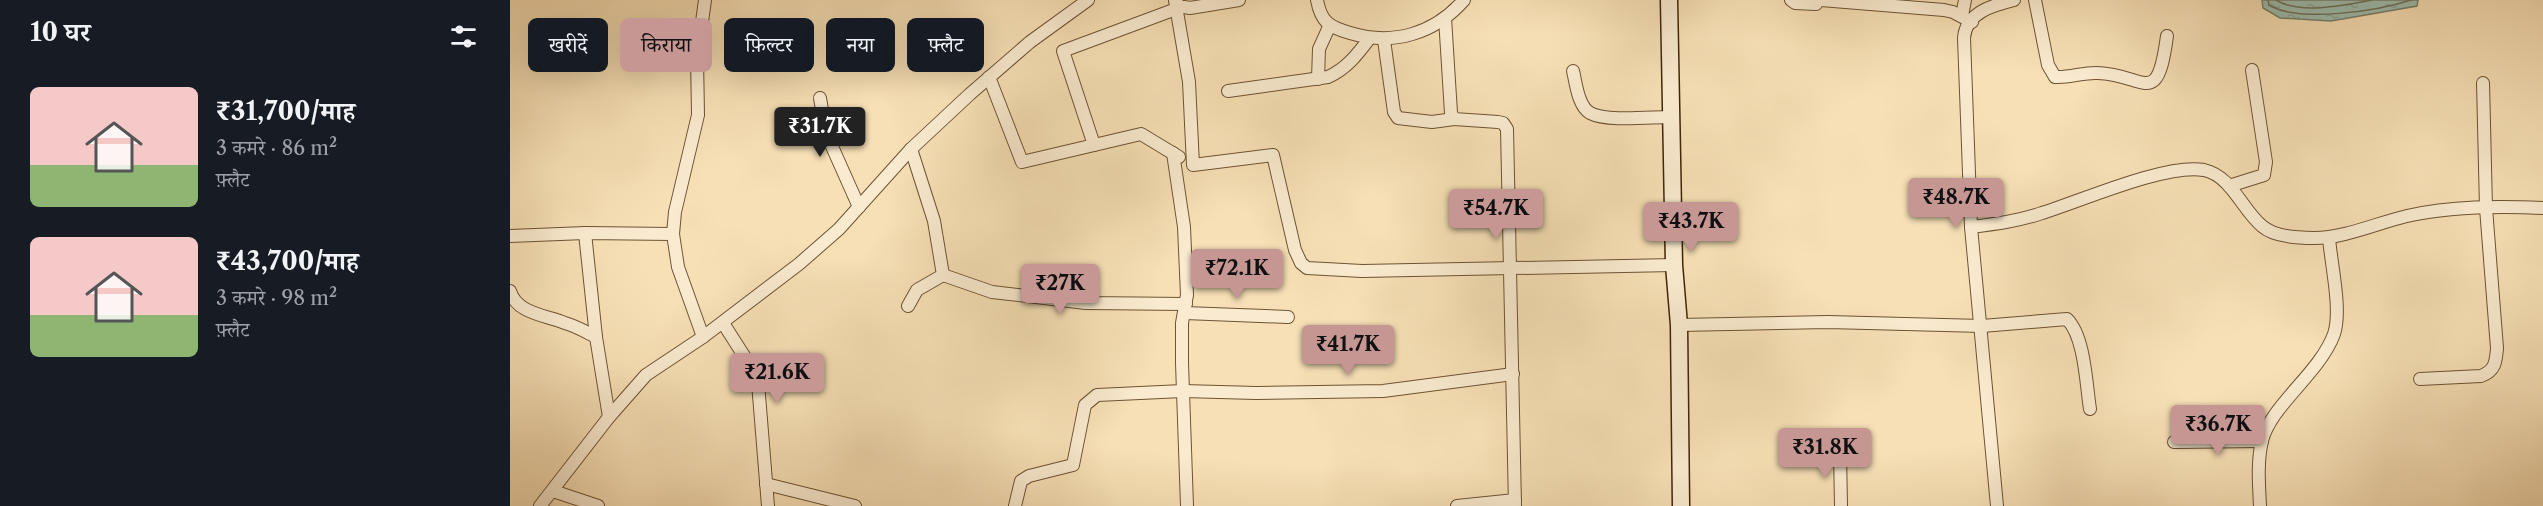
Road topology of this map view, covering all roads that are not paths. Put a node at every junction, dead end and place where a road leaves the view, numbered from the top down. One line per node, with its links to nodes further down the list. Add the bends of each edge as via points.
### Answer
1 (705, 0): 42 (street, via 697,58 698,115)
2 (1065, 0): 16 (street)
3 (1088, 0): 16 (street)
4 (1239, 0): 15 (street, via 1190,8)
5 (1317, 0): 19 (street)
6 (1464, 0): 17 (street)
7 (1669, 0): 30 (main road)
8 (1791, 0): 9 (street, via 1816,4)
9 (1816, 0)
10 (1821, 0): 14 (street)
11 (1965, 0): 18 (street)
12 (2014, 0): 18 (street, via 1986,7)
13 (2035, 0): 20 (street, via 2050,73 2055,77 2098,73 2150,83 2163,66)
14 (1868, 2): 18 (street, via 1944,10)
15 (1176, 3): 32 (street, via 1063,51); 35 (street, via 1189,82)
16 (1069, 13): 25 (street)
17 (1445, 18): 22 (street, via 1418,32); 31 (street)
18 (1967, 19): 40 (street, via 1964,38)
19 (1329, 27): 21 (street); 26 (street, via 1319,49)
20 (2167, 36)
21 (1369, 39): 22 (street); 26 (street, via 1338,72)
22 (1384, 40): 31 (street, via 1398,118 1432,122)
23 (2252, 70): 36 (street, via 2266,162 2264,175)
24 (1573, 71): 30 (street, via 1583,104 1590,113)
25 (989, 77): 32 (street, via 1023,162); 33 (street)
26 (1318, 79): 28 (street)
27 (2483, 83): 38 (street)
28 (1228, 91)
29 (820, 98): 37 (street, via 826,133)
30 (1670, 117): 45 (main road)
31 (1454, 119): 46 (street, via 1498,122 1507,129)
32 (1094, 145): 34 (street, via 1141,134)
33 (912, 149): 37 (street); 47 (street, via 934,222)
34 (1173, 153): 35 (street); 50 (street, via 1184,227)
35 (1193, 165): 46 (street, via 1273,155 1295,250 1307,268)
36 (2229, 186): 40 (street, via 2213,172 2182,172 2145,178 2041,214); 44 (street, via 2261,226 2271,232)
37 (859, 207): 52 (street, via 799,264)
38 (2486, 208): 39 (street); 44 (street, via 2409,215); 58 (street, via 2495,364 2481,376)
39 (2543, 208)
40 (1971, 227): 54 (street)
41 (585, 233): 42 (street); 43 (street); 55 (street)
42 (673, 234): 56 (street, via 678,267)
43 (510, 236)
44 (2329, 238): 62 (street, via 2337,318 2334,333 2314,369 2279,411)
45 (1674, 265): 46 (street); 53 (main road)
46 (1511, 268): 57 (street)
47 (943, 275): 49 (street, via 917,290); 50 (street, via 992,292)
48 (510, 291): 55 (street, via 529,312)
49 (908, 306)
50 (1185, 309): 51 (street); 59 (street)
51 (1288, 317)
52 (723, 322): 56 (street); 65 (street, via 758,383)
53 (1679, 325): 54 (street, via 1828,322); 75 (main road)
54 (1982, 326): 60 (street, via 2067,319 2079,342); 77 (street)
55 (596, 337): 61 (street)
56 (703, 337): 61 (street, via 659,363)
57 (1513, 374): 59 (street, via 1383,391); 67 (street)
58 (2420, 379)
59 (1183, 391): 72 (street, via 1090,398 1085,405 1073,465 1029,476 1022,481); 73 (street)
60 (2090, 409)
61 (609, 417): 66 (street)
62 (2262, 441): 63 (street); 78 (street)
63 (2174, 442)
64 (1840, 452): 76 (street)
65 (766, 484): 70 (street); 71 (street)
66 (553, 491): 68 (street); 69 (street)
67 (1515, 503): 74 (street)
68 (540, 506)
69 (598, 506)
70 (768, 506)
71 (855, 506)
72 (1015, 506)
73 (1187, 506)
74 (1457, 506)
75 (1681, 506)
76 (1841, 506)
77 (1997, 506)
78 (2260, 506)

